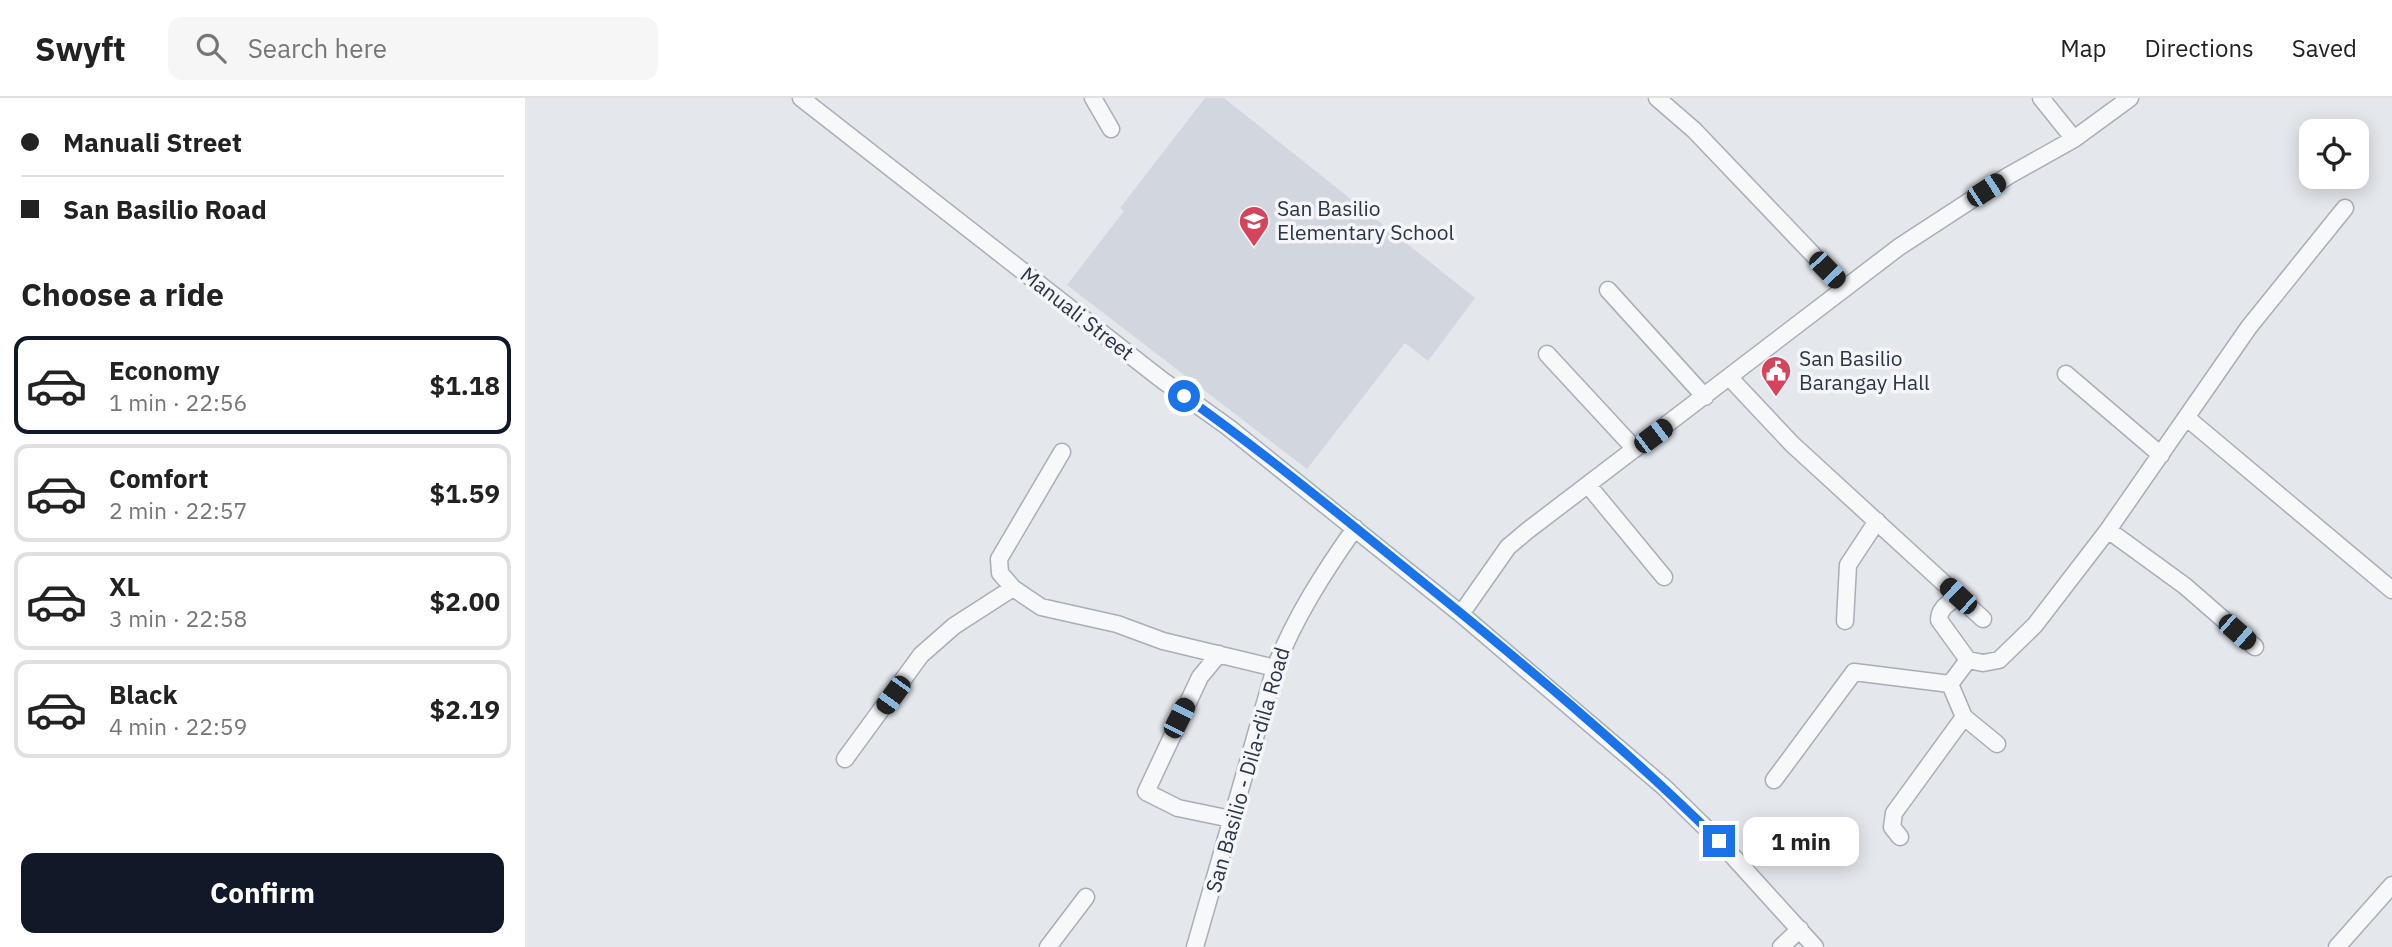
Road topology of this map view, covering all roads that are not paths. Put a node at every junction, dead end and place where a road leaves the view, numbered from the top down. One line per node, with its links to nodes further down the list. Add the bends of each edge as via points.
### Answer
1 (801, 98): 21 (street, Manuali Street)
2 (1093, 98): 6 (street)
3 (1657, 98): 9 (street, via 1694,130)
4 (2041, 98): 7 (street)
5 (2130, 98): 7 (street)
6 (1111, 130)
7 (2074, 139): 9 (street, via 2008,176)
8 (2345, 208): 15 (street, via 2285,279)
9 (1844, 287): 13 (street)
10 (1608, 290): 14 (street)
11 (1548, 354): 16 (street)
12 (2066, 374): 18 (street)
13 (1730, 378): 14 (street); 20 (street, via 1792,444)
14 (1705, 397): 16 (street)
15 (2187, 418): 18 (street); 25 (street)
16 (1636, 449): 19 (street)
17 (1062, 452): 24 (street, via 999,559 1000,573)
18 (2161, 455): 22 (street)
19 (1588, 485): 23 (street); 27 (street, via 1508,547)
20 (1877, 521): 26 (street); 29 (street, via 1848,565)
21 (1355, 528): 27 (street, Manuali Street); 33 (street, San Basilio - Dila-dila Road, via 1321,577)
22 (2108, 530): 30 (street, via 2185,586); 32 (street, via 2010,652 1990,663)
23 (1664, 577)
24 (1013, 588): 31 (street, via 1041,607); 37 (street, via 954,626 921,654)
25 (2392, 590)
26 (1958, 596): 28 (street); 32 (street, via 1943,608 1939,620)
27 (1461, 614): 43 (street, Manuali Street, via 1664,787)
28 (1983, 619)
29 (1845, 621)
30 (2255, 647)
31 (1219, 653): 33 (street); 39 (street, via 1200,677 1146,792 1178,808)
32 (1968, 660): 34 (street)
33 (1275, 668): 39 (street, San Basilio - Dila-dila Road)
34 (1950, 684): 35 (street); 38 (street, via 1854,672)
35 (1964, 717): 36 (street); 40 (street, via 1894,813 1892,827)
36 (1997, 744)
37 (845, 759)
38 (1775, 779)
39 (1231, 819): 45 (street, San Basilio - Dila-dila Road)
40 (1900, 837)
41 (2392, 885): 48 (street)
42 (1086, 897): 44 (street)
43 (1800, 929): 46 (street); 47 (street, Manuali Street)
44 (1048, 947)
45 (1195, 947)
46 (1781, 947)
47 (1815, 947)
48 (2337, 947)

